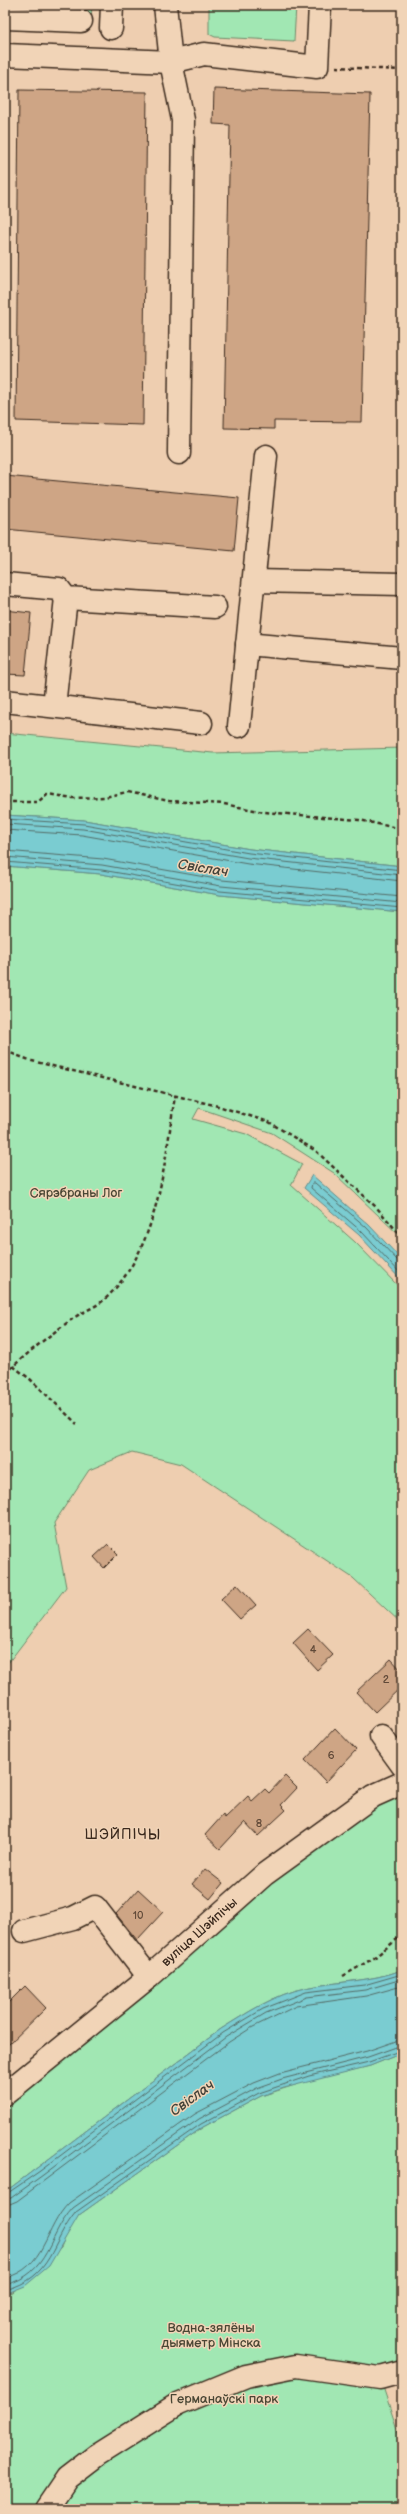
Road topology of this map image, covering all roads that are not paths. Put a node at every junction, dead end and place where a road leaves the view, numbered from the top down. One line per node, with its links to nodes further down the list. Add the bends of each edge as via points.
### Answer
1 (112, 5): 6 (street)
2 (165, 5): 8 (street)
3 (320, 5): 8 (street, via 318,66 204,54)
4 (5, 18): 5 (street)
5 (81, 21)
6 (111, 28)
7 (5, 55): 8 (street)
8 (171, 62): 9 (street, via 183,120)
9 (179, 453)
10 (266, 456): 11 (street)
11 (254, 580): 13 (street); 16 (street)
12 (5, 584): 14 (street, via 59,589)
13 (402, 584)
14 (66, 598): 15 (street); 19 (street)
15 (215, 607)
16 (247, 644): 17 (street); 21 (street)
17 (402, 658)
18 (5, 701): 19 (street)
19 (54, 706): 20 (street)
20 (201, 723)
21 (239, 726)
22 (381, 1736): 23 (street)
23 (402, 1765)
24 (402, 1782): 26 (street, вуліца Шэйпічы, via 373,1796 266,1874)
25 (24, 1931): 26 (street, via 73,1918 95,1908)
26 (149, 1977): 27 (street, вуліца Шэйпічы)
27 (5, 2094)
28 (402, 2372): 29 (street, via 380,2378 296,2366 246,2376 178,2404 97,2455 67,2478)
29 (46, 2509)

